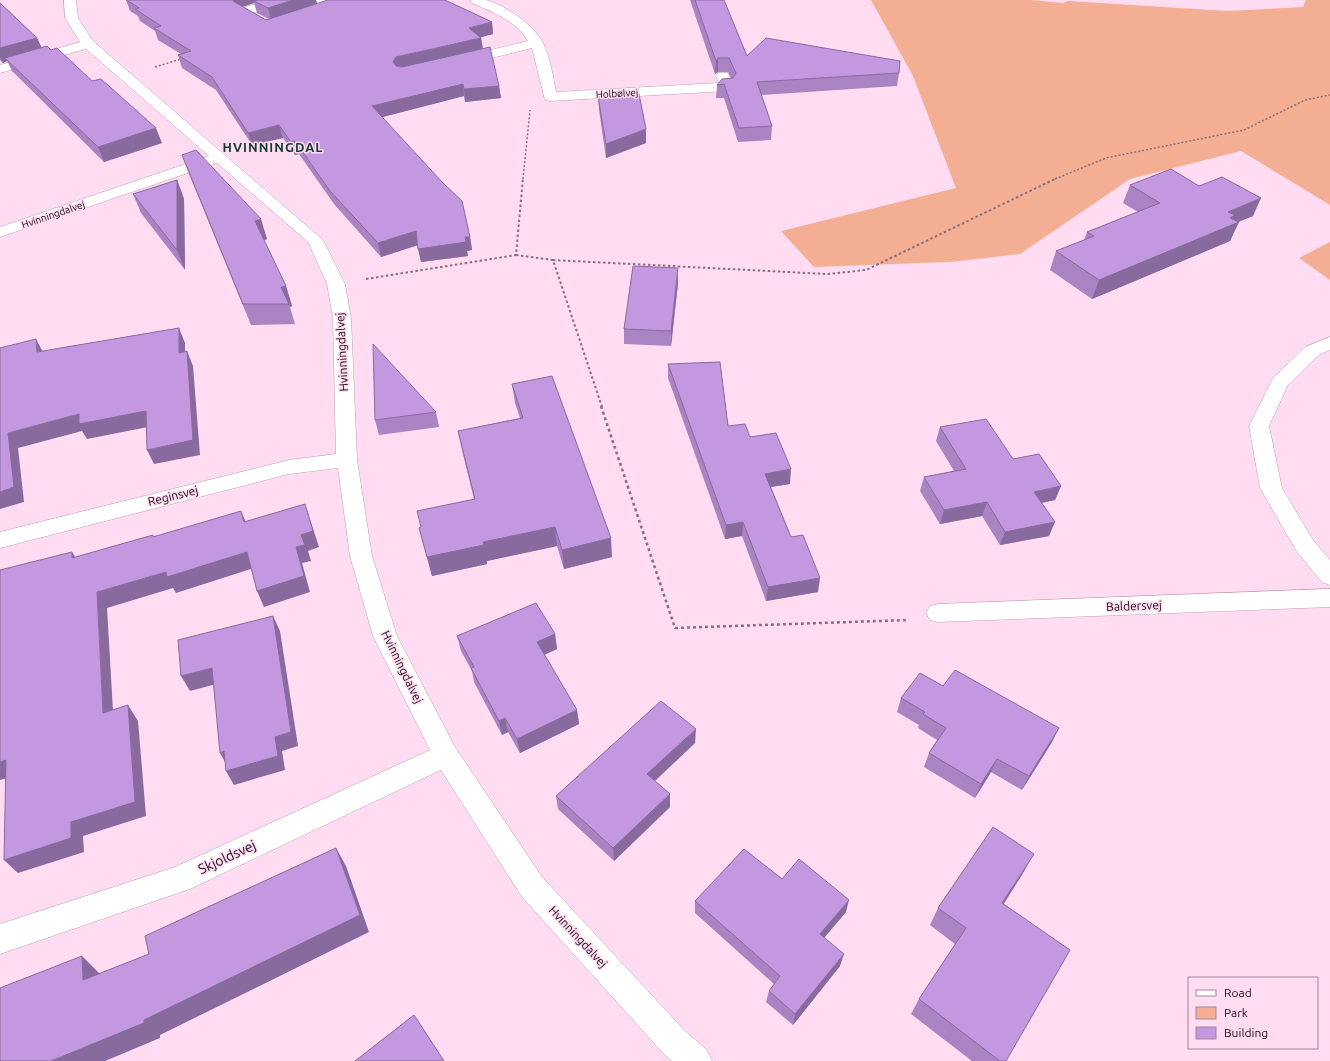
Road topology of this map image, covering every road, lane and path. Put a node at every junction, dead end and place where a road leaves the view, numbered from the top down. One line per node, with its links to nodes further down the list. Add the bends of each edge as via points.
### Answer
1 (70, 0): 6 (street, Hvinningdalvej, via 73,26)
2 (280, 0): 4 (street, via 243,12 270,27)
3 (476, 0): 5 (street, via 508,14 525,26)
4 (278, 24)
5 (537, 43): 8 (street); 13 (street, via 543,57)
6 (88, 44): 9 (street); 10 (street, Hvinningdalvej)
7 (187, 57): 10 (path)
8 (449, 64)
9 (0, 69)
10 (126, 76): 14 (street, Hvinningdalvej)
11 (723, 76): 13 (street, Holbølvej, via 727,87)
12 (1330, 95): 17 (path, via 1305,100 1244,130 1106,158 1066,174 866,270 827,274)
13 (550, 97): 16 (path, via 531,102)
14 (220, 157): 15 (street, Hvinningdalvej); 18 (street, Hvinningdalvej, via 315,240)
15 (0, 232)
16 (516, 255): 17 (path); 18 (path)
17 (553, 260): 24 (path, via 675,628 908,620)
18 (336, 284): 20 (street, Hvinningdalvej, via 342,318)
19 (1330, 343): 22 (street, via 1312,351 1280,382 1259,426 1271,488 1305,546)
20 (347, 460): 21 (street, Reginsvej, via 289,467); 25 (street, Hvinningdalvej, via 361,556 385,636)
21 (0, 540)
22 (1330, 576)
23 (1330, 598): 24 (street, Baldersvej)
24 (938, 613)
25 (446, 755): 26 (street, Skjoldsvej, via 180,879); 27 (street, Hvinningdalvej, via 532,887 674,1042)
26 (0, 939)
27 (696, 1061)

